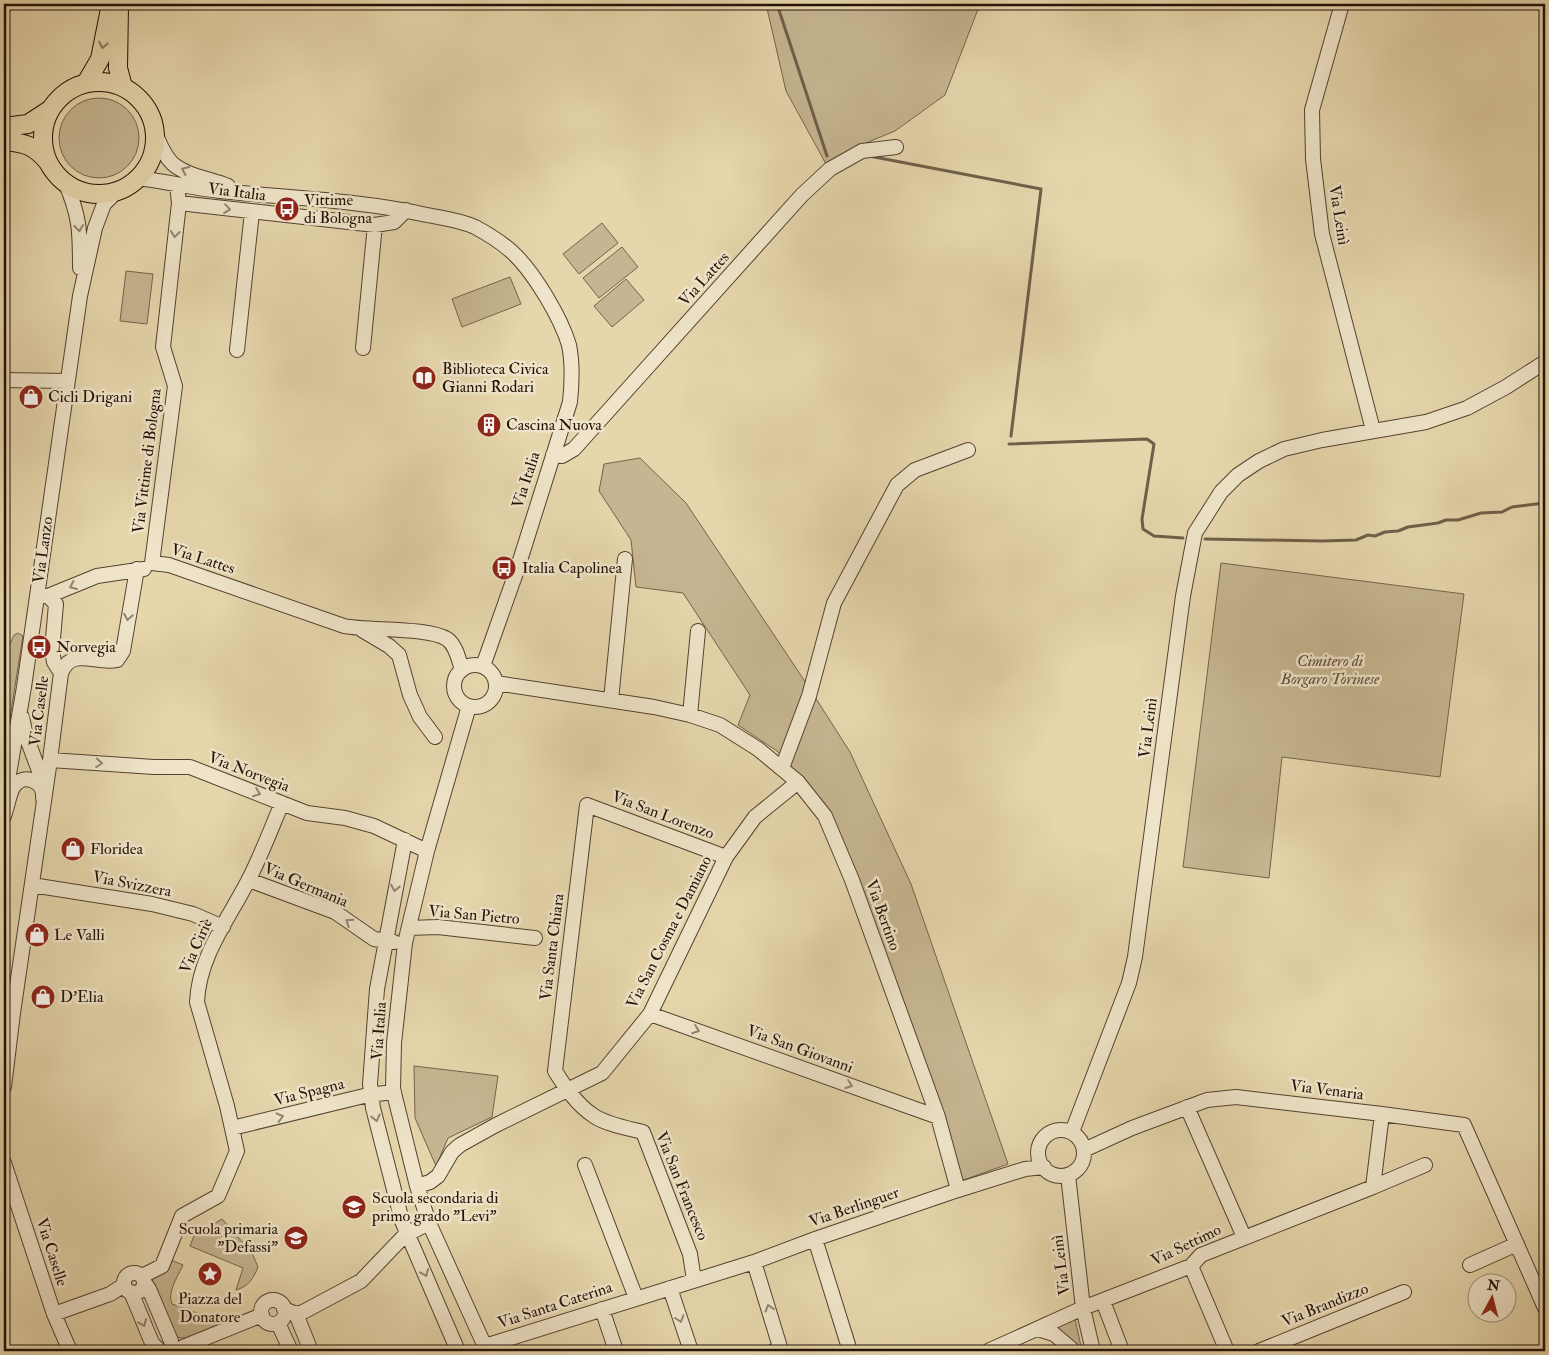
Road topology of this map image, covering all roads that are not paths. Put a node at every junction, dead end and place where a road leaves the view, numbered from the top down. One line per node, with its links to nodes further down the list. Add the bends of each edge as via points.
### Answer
1 (111, 4): 4 (main road, one-way to 4, via 100,59)
2 (119, 4): 5 (main road, via 118,68)
3 (1342, 4): 27 (street, Via Leinì, via 1312,110 1313,159 1322,234)
4 (86, 84): 5 (main road, via 105,82); 6 (main road, via 61,97)
5 (123, 87): 8 (main road, via 142,101)
6 (52, 109): 7 (main road, via 28,124); 11 (main road, via 43,136)
7 (4, 127)
8 (155, 133): 12 (main road, via 152,158); 16 (street, Via Italia, one-way to 8, via 173,164)
9 (4, 141): 11 (main road, via 27,144)
10 (896, 147): 29 (street, Via Lattes, via 862,151 830,169 574,449 562,456)
11 (50, 164): 13 (main road)
12 (138, 178): 14 (street, Via Italia); 15 (main road)
13 (65, 182): 15 (main road, via 85,192); 21 (street, Via Lanzo, one-way to 21, via 79,222)
14 (177, 185): 16 (street, Via Italia); 17 (street, Via Vittime di Bologna)
15 (118, 190): 21 (street, Via Lanzo, via 104,204 98,220)
16 (247, 193): 18 (street, Via Italia)
17 (179, 203): 19 (street, Via Italia, one-way to 19); 31 (street, Via Vittime di Bologna, one-way to 31, via 163,347 175,386)
18 (406, 210): 20 (street, Via Italia, via 394,222); 29 (street, Via Italia, via 472,226 494,237 526,268 558,317 569,347 572,381 570,402)
19 (252, 212): 20 (street, Via Italia); 23 (street)
20 (375, 226): 22 (street)
21 (80, 296): 26 (street, Via Lanzo)
22 (363, 348)
23 (237, 350)
24 (1545, 362): 27 (street, Via Leinì, via 1467,408 1426,422)
25 (4, 380): 26 (street)
26 (68, 381): 33 (street, Via Lanzo)
27 (1373, 430): 74 (street, Via Leinì, via 1284,449 1259,461 1221,492 1196,534 1183,596 1135,957 1126,991)
28 (968, 450): 46 (street, via 915,470 897,485 834,604 809,696)
29 (553, 455): 36 (street, Via Italia)
30 (625, 559): 40 (street)
31 (152, 563): 32 (street, Via Lattes, via 147,568); 34 (street, Via Lattes, via 169,565 344,626)
32 (137, 569): 33 (street, Via Lattes, one-way to 33, via 97,576); 38 (street, Via Caselle, one-way to 38, via 123,651 117,660 72,659)
33 (43, 596): 38 (street, via 56,604 52,650 54,662); 42 (street, Via Lanzo)
34 (359, 628): 37 (street, Via Lattes, via 432,634 448,640); 44 (street, Via Lattes, via 399,655 410,695 420,717)
35 (698, 631): 43 (street)
36 (483, 666): 37 (street, via 472,665); 39 (street, via 492,673)
37 (462, 670): 41 (street, via 457,675 454,688 460,700)
38 (61, 673): 45 (street, Via Caselle)
39 (496, 683): 40 (street, Via Bertino); 41 (street, via 489,702)
40 (611, 700): 43 (street, Via Bertino)
41 (469, 706): 55 (street, Via Italia)
42 (20, 709): 48 (street, Via Lanzo); 49 (street)
43 (690, 715): 46 (street, Via Bertino, via 720,725)
44 (435, 737)
45 (50, 760): 49 (street); 51 (street, Via Norvegia, one-way to 51, via 190,767)
46 (782, 768): 47 (street, Via Bertino)
47 (798, 782): 56 (street, Via San Cosma e Damiano, via 755,817); 72 (street, Via Bertino, via 825,816 852,880)
48 (8, 788): 49 (street, via 12,781 29,776 37,778); 50 (street, Via Lanzo)
49 (46, 794): 58 (street)
50 (4, 803)
51 (282, 803): 54 (street, Via Norvegia, via 307,813 364,823); 57 (street, Via Ciriè)
52 (587, 805): 56 (street, Via San Lorenzo); 67 (street, Via Santa Chiara, via 555,1071)
53 (4, 816): 65 (street, via 17,782 26,779 39,785 43,794)
54 (405, 840): 55 (street, Via Norvegia); 62 (street, Via Italia, one-way to 62)
55 (427, 851): 60 (street, Via Italia)
56 (726, 857): 64 (street, Via San Cosma e Damiano)
57 (249, 880): 59 (street, Via Ciriè); 62 (street, Via Germania, one-way to 57, via 374,939 335,912)
58 (32, 885): 59 (street, Via Svizzera, via 152,904 193,914); 66 (street)
59 (223, 927): 73 (street, Via Ciriè, via 201,970 197,1002)
60 (409, 928): 61 (street, Via San Pietro, via 438,927); 63 (street, Via Italia)
61 (535, 938)
62 (386, 940): 63 (street, Via Germania); 69 (street, Via Italia, via 377,989)
63 (405, 943): 68 (street, Via Italia, via 394,1043)
64 (650, 1014): 67 (street, Via San Cosma e Damiano, via 602,1073); 72 (street, Via San Giovanni, one-way to 72)
65 (4, 1069)
66 (4, 1087)
67 (567, 1090): 81 (street, Via San Cosma e Damiano, via 460,1145 438,1176); 93 (street, Via San Francesco, via 593,1116 643,1132 690,1254)
68 (394, 1092): 69 (street, Via Spagna); 81 (street, Via Italia)
69 (372, 1094): 73 (street, Via Spagna, one-way to 69); 85 (street, Via Italia, one-way to 85, via 402,1221)
70 (1187, 1107): 71 (street, Via Venaria, via 1207,1100 1236,1097); 75 (street, Via Venaria); 86 (street)
71 (1382, 1114): 82 (street); 88 (street, Via Venaria, via 1464,1125)
72 (938, 1117): 83 (street, Via Bertino)
73 (232, 1128): 92 (street, Via Ciriè, via 237,1151 218,1196 182,1216 162,1266)
74 (1072, 1132): 75 (street); 76 (street, via 1058,1130 1045,1137 1039,1150)
75 (1084, 1150): 80 (street, via 1078,1168)
76 (1042, 1162): 80 (street, via 1055,1174); 83 (street, Via Berlinguer)
77 (4, 1163): 103 (street, Via Caselle)
78 (585, 1165): 97 (street, Via Santa Caterina)
79 (1425, 1165): 82 (street, Via Settimo)
80 (1068, 1174): 99 (street, Via Leinì)
81 (418, 1186): 84 (street, Via Italia)
82 (1373, 1187): 86 (street, Via Settimo)
83 (958, 1190): 87 (street, Via Berlinguer)
84 (429, 1223): 85 (street); 108 (street, Via Italia)
85 (408, 1234): 102 (street, via 361,1281 303,1312); 113 (street, Via Italia, one-way to 113)
86 (1244, 1237): 91 (street, Via Settimo, via 1201,1255)
87 (814, 1239): 89 (street, Via Berlinguer); 117 (street)
88 (1517, 1244): 90 (street); 100 (street)
89 (754, 1262): 93 (street, Via Berlinguer); 116 (street, one-way to 89, via 780,1347)
90 (1470, 1265)
91 (1191, 1266): 98 (street, Via Settimo); 122 (street)
92 (143, 1279): 95 (street, via 136,1272 129,1273 124,1278); 107 (street)
93 (694, 1280): 94 (street, Via Santa Caterina)
94 (670, 1288): 97 (street, Via Santa Caterina); 115 (street, one-way to 115)
95 (127, 1289): 103 (street); 110 (street, one-way to 110, via 152,1343)
96 (1404, 1292): 123 (street, Via Brandizzo)
97 (636, 1298): 101 (street, Via Santa Caterina)
98 (1102, 1301): 99 (street, Via Settimo); 121 (street)
99 (1083, 1308): 106 (street, Via Settimo); 120 (street, Via Leinì)
100 (1545, 1308)
101 (602, 1309): 108 (street, Via Santa Caterina); 114 (street)
102 (291, 1312): 104 (street, via 281,1303 270,1300 264,1304); 105 (street); 112 (street)
103 (54, 1314): 109 (street, Via Caselle)
104 (262, 1315): 105 (street, via 266,1322); 107 (street)
105 (278, 1323): 111 (street)
106 (1038, 1329): 118 (street, Via Settimo); 119 (street, via 1054,1334)
107 (179, 1346): 110 (street, via 165,1343)
108 (486, 1348)
109 (70, 1351)
110 (160, 1351)
111 (291, 1351)
112 (311, 1351)
113 (458, 1351)
114 (616, 1351)
115 (691, 1351)
116 (774, 1351)
117 (850, 1351)
118 (988, 1351)
119 (1074, 1351)
120 (1094, 1351)
121 (1122, 1351)
122 (1227, 1351)
123 (1260, 1351)

